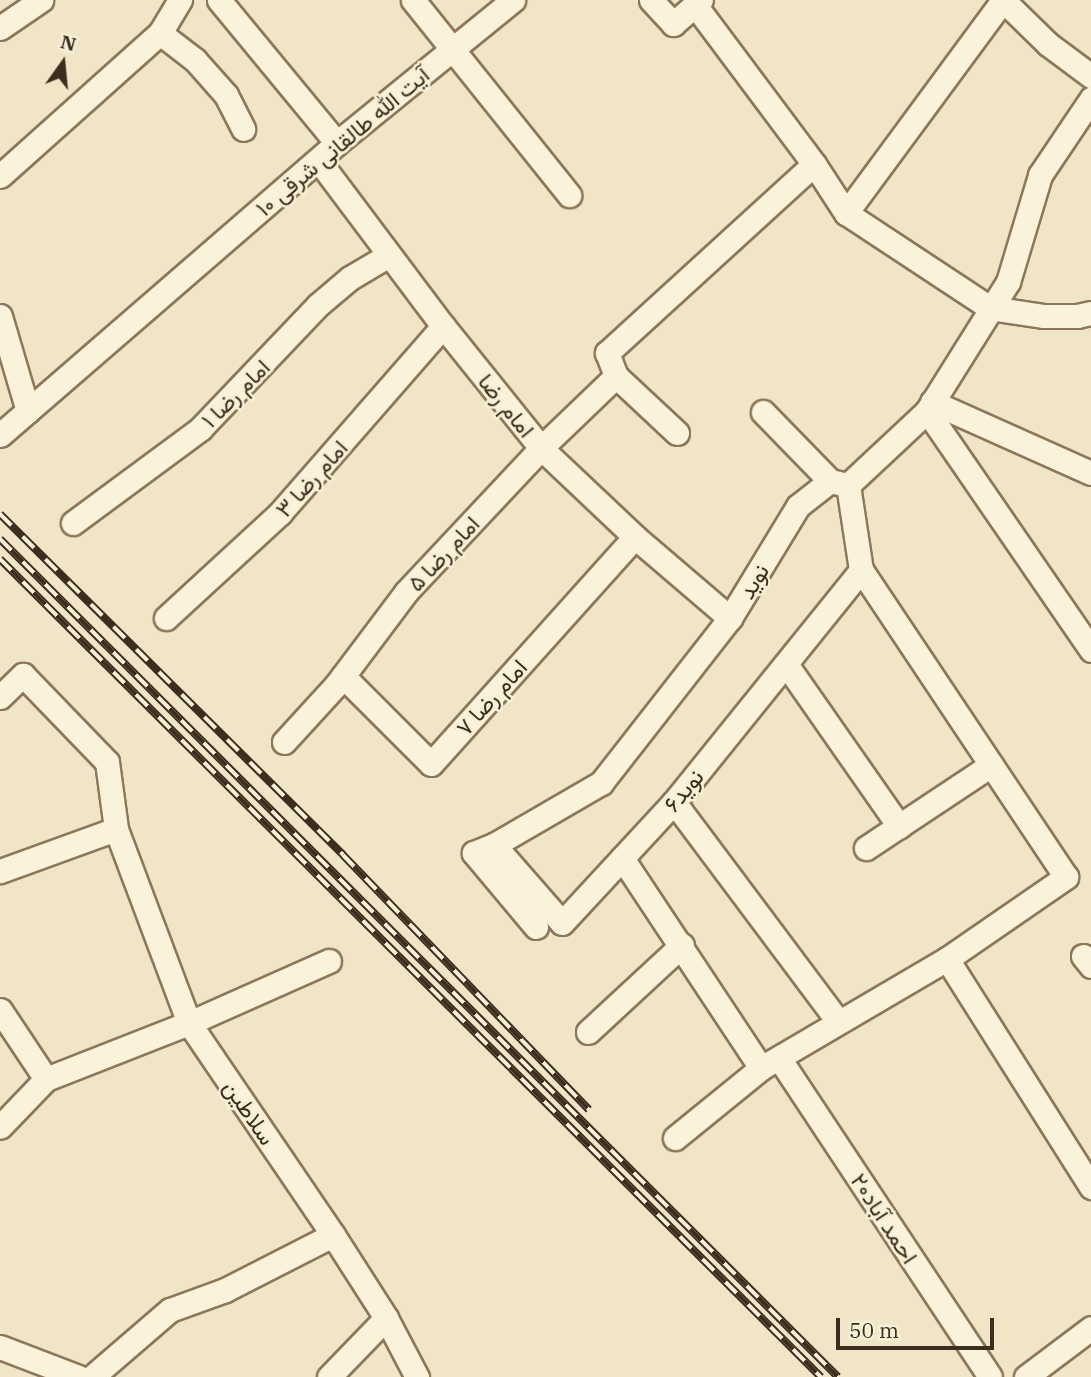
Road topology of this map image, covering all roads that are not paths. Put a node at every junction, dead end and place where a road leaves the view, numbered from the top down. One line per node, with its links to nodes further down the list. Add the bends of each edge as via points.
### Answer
1 (41, 0): 9 (street)
2 (180, 0): 10 (street)
3 (219, 0): 15 (street)
4 (414, 0): 11 (street)
5 (513, 0): 11 (street, آیت الله طالقانی شرقی ۱۰)
6 (651, 0): 8 (street, via 673,24)
7 (1003, 0): 12 (street, via 1048,44); 20 (street)
8 (698, 3): 17 (street)
9 (0, 28)
10 (160, 33): 14 (street, via 195,60 226,95); 18 (street)
11 (453, 47): 15 (street, آیت الله طالقانی شرقی ۱۰); 19 (street)
12 (1091, 76)
13 (1088, 111): 22 (street, نوید, via 1040,175 1008,282)
14 (243, 129)
15 (337, 143): 16 (street, آیت الله طالقانی شرقی ۱۰)
16 (319, 160): 21 (street, امام رضا); 28 (street, آیت الله طالقانی شرقی ۱۰)
17 (814, 164): 20 (street); 26 (street, via 607,353)
18 (0, 176)
19 (569, 195)
20 (846, 213): 22 (street)
21 (389, 255): 25 (street, امام رضا); 35 (street, امام رضا ۱, via 350,278 318,305 200,429)
22 (990, 308): 23 (street, via 1044,317); 27 (street, نوید)
23 (1091, 313)
24 (0, 316): 28 (street)
25 (443, 326): 32 (street, امام رضا); 38 (street, امام رضا ۳, via 280,513)
26 (616, 376): 30 (street); 32 (street, امام رضا ۵)
27 (929, 407): 33 (street); 34 (street, نوید); 40 (street)
28 (28, 411): 31 (street, آیت الله طالقانی شرقی ۱۰)
29 (763, 412): 34 (street)
30 (677, 433)
31 (0, 435)
32 (541, 448): 36 (street, امام رضا); 42 (street, امام رضا ۵, via 406,592)
33 (1091, 473)
34 (839, 483): 37 (street); 39 (street, نوید, via 798,506)
35 (73, 523)
36 (635, 537): 39 (street, امام رضا); 42 (street, امام رضا ۷, via 431,764)
37 (861, 570): 41 (street, نوید۶); 45 (street)
38 (166, 618)
39 (730, 618): 49 (street, نوید, via 601,783)
40 (1091, 650)
41 (786, 664): 46 (street, نوید۶); 47 (street)
42 (343, 676): 44 (street, امام رضا ۵)
43 (0, 697): 48 (street, سلاطین, via 23,675 107,762)
44 (284, 742)
45 (991, 765): 47 (street); 55 (street, via 1066,877)
46 (674, 802): 51 (street, نوید۶); 58 (street)
47 (899, 826): 50 (street)
48 (116, 829): 52 (street); 59 (street, سلاطین)
49 (494, 845): 51 (street, نوید۶, via 562,923); 53 (street, via 474,853)
50 (866, 848)
51 (622, 858): 54 (street, احمد آباد۲۰)
52 (0, 871)
53 (536, 927)
54 (682, 945): 60 (street); 61 (street, احمد آباد۲۰)
55 (947, 959): 58 (street); 65 (street)
56 (329, 961): 59 (street)
57 (0, 1010): 62 (street)
58 (838, 1021): 61 (street)
59 (189, 1023): 62 (street); 66 (street, سلاطین)
60 (588, 1032)
61 (770, 1063): 64 (street); 74 (street, احمد آباد۲۰)
62 (46, 1079): 63 (street)
63 (0, 1127)
64 (675, 1138)
65 (1091, 1187)
66 (333, 1235): 67 (street, سلاطین); 71 (street, via 225,1290 170,1310)
67 (386, 1318): 72 (street); 73 (street, سلاطین)
68 (1091, 1328): 75 (street)
69 (0, 1347): 70 (street)
70 (78, 1377)
71 (92, 1377)
72 (329, 1377)
73 (418, 1377)
74 (990, 1377)
75 (1026, 1377)

